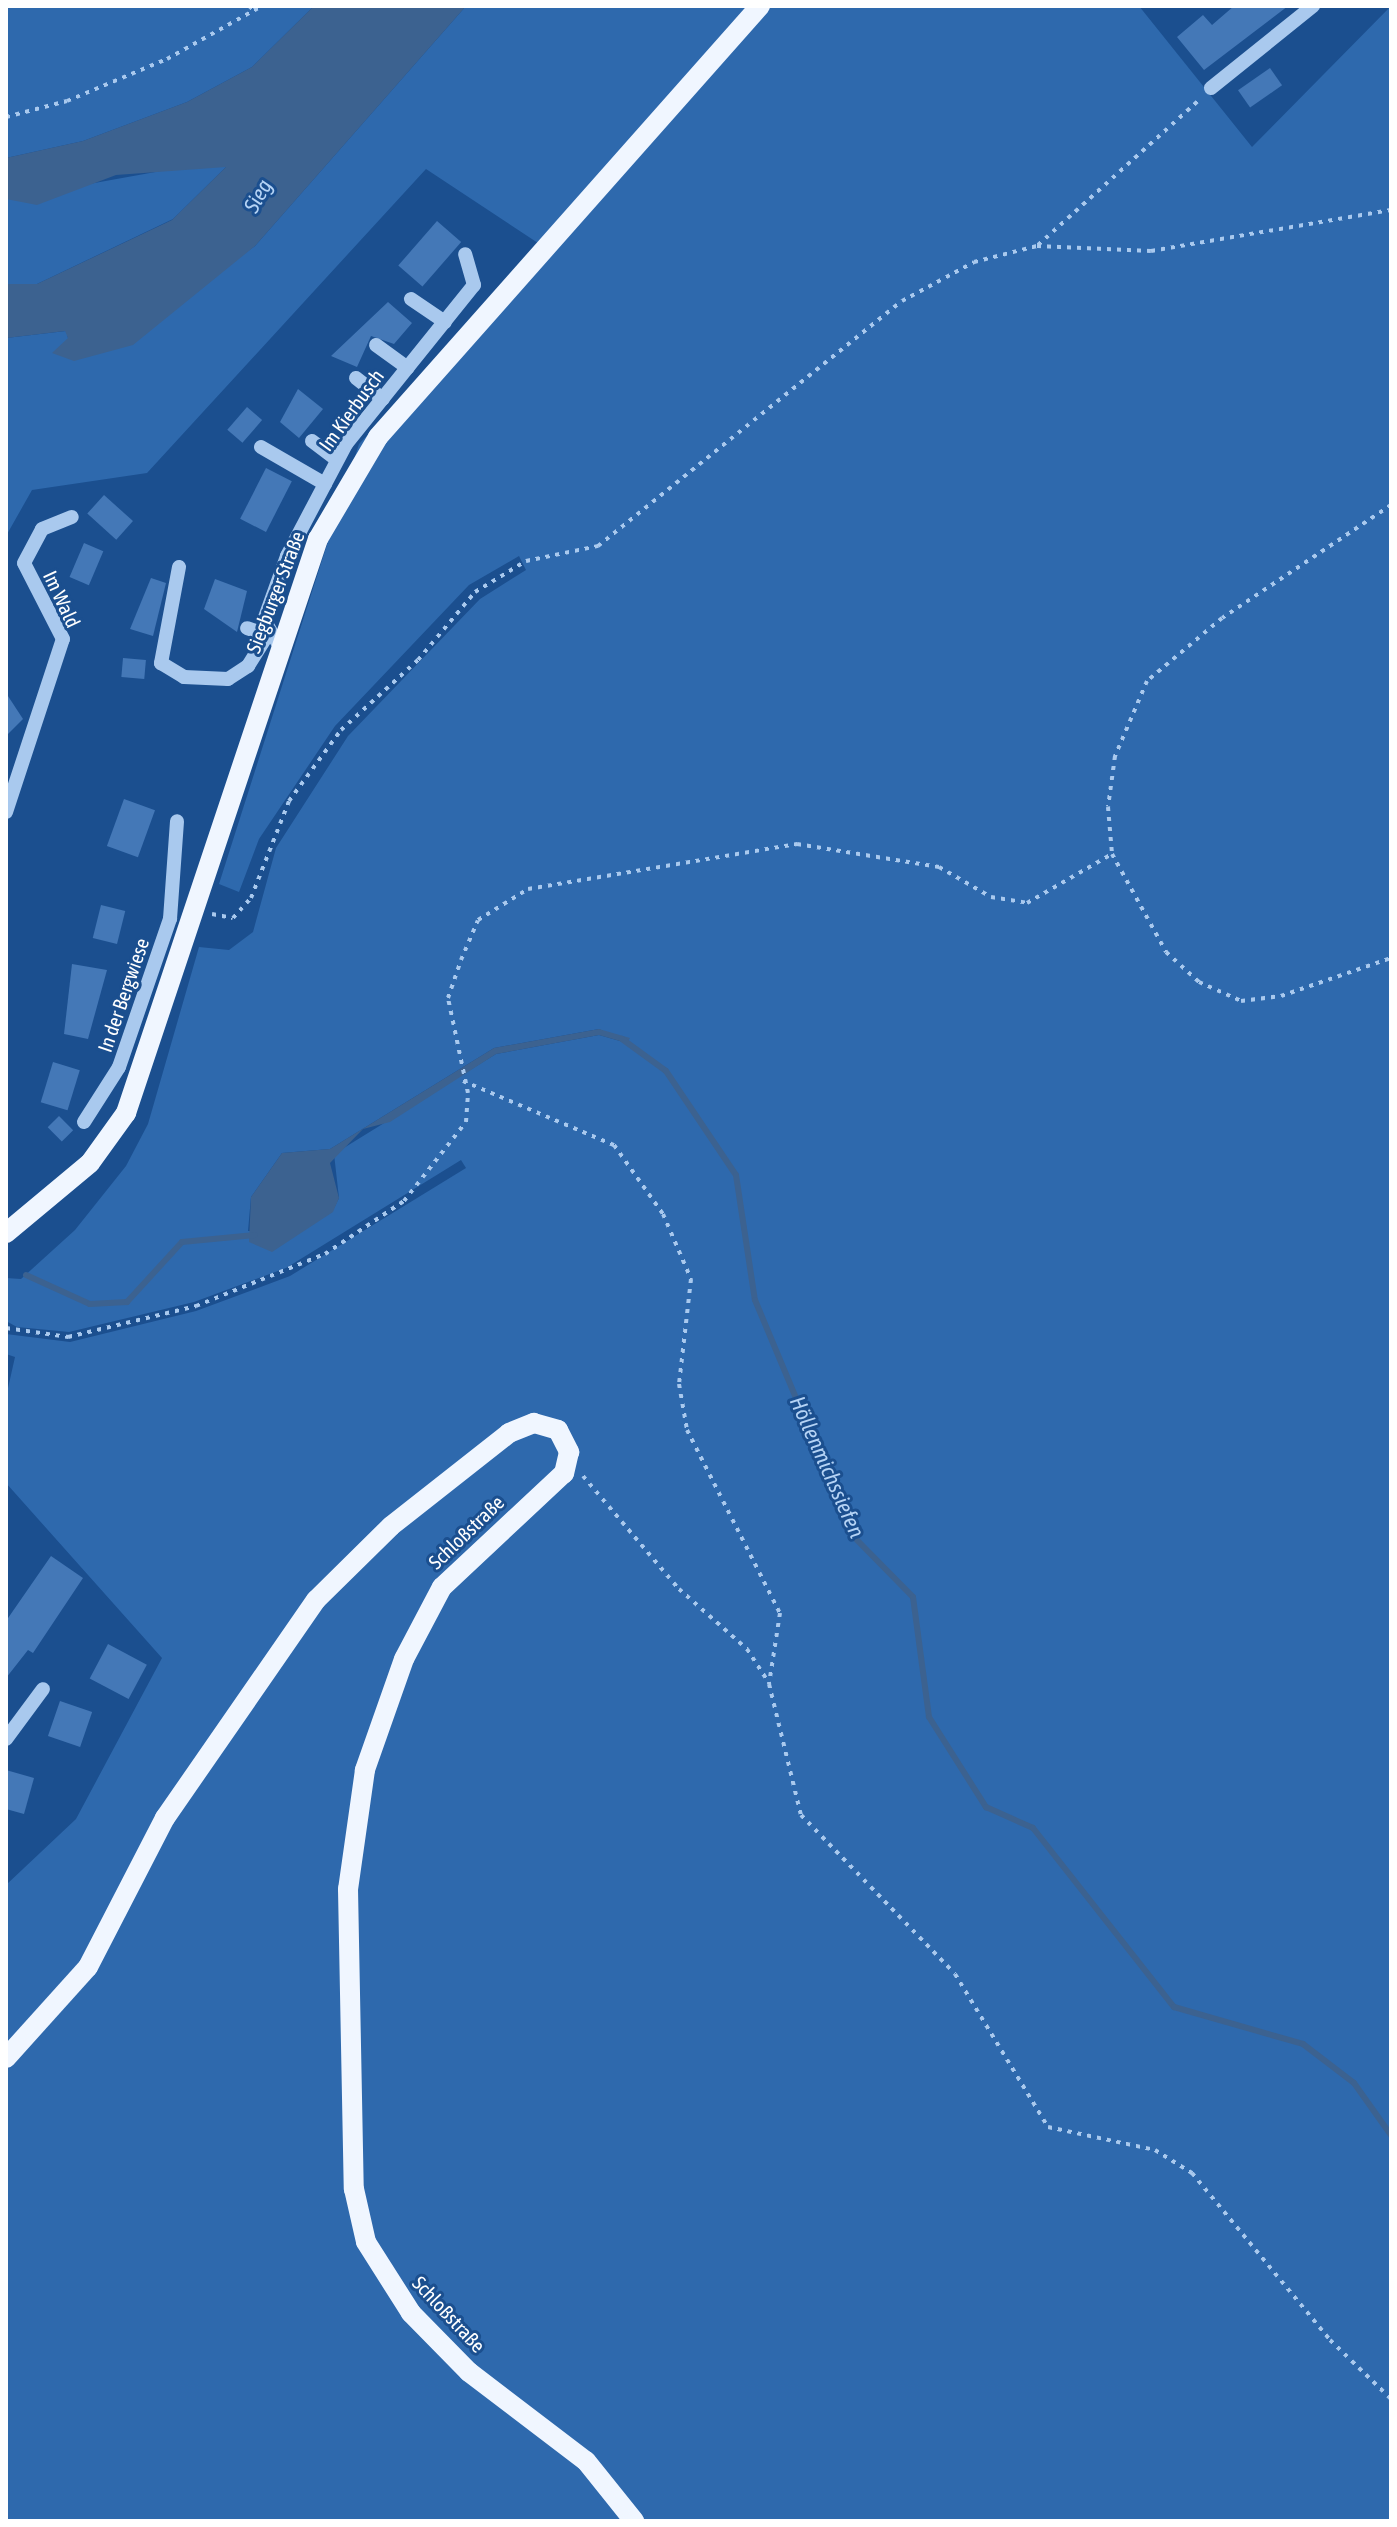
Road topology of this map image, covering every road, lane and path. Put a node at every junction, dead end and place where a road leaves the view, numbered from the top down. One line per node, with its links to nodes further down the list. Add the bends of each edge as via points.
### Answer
1 (249, 6): 5 (path)
2 (262, 6): 5 (path)
3 (760, 6): 25 (main road, Siegburger Straße, via 378,437 318,539)
4 (1313, 6): 6 (street)
5 (256, 12): 7 (path, via 67,101)
6 (1211, 88): 9 (path)
7 (6, 117)
8 (1391, 210): 9 (path, via 1151,251)
9 (1037, 246): 29 (path, via 974,262 902,301 598,546 526,561 475,592 418,660 341,730 289,801 242,908 233,918)
10 (465, 254): 12 (street, Im Kierbusch, via 474,285)
11 (411, 299): 12 (street)
12 (445, 322): 14 (street, Im Kierbusch)
13 (376, 345): 14 (street)
14 (408, 368): 16 (street, Im Kierbusch)
15 (356, 378): 16 (street)
16 (383, 399): 19 (street, Im Kierbusch)
17 (312, 441): 19 (street)
18 (261, 447): 20 (street)
19 (337, 460): 20 (street, Im Kierbusch)
20 (325, 484): 25 (street, Im Kierbusch, via 287,556 264,620)
21 (1391, 505): 28 (path, via 1222,618 1147,681 1115,756 1108,807)
22 (72, 517): 26 (street, Im Wald, via 42,529 24,563 63,639)
23 (179, 567): 25 (street, via 161,663 184,677 228,679)
24 (247, 628): 25 (street)
25 (273, 640): 29 (main road, Siegburger Straße)
26 (6, 812)
27 (177, 821): 30 (street, In der Bergwiese)
28 (1112, 854): 31 (path, via 1166,952 1199,982 1241,1001 1281,996); 32 (path, via 1027,903 991,897 939,867 797,844 528,889 478,920 448,998)
29 (192, 910): 30 (street, In der Bergwiese); 34 (main road, Siegburger Straße, via 126,1113 90,1163)
30 (170, 919): 33 (street, In der Bergwiese, via 119,1067)
31 (1391, 958)
32 (463, 1081): 35 (path, via 466,1122 442,1158 404,1201 325,1254 136,1323 68,1337); 37 (path, via 614,1145 663,1214 691,1279 679,1384 687,1430 780,1613)
33 (84, 1122)
34 (6, 1233)
35 (6, 1328)
36 (569, 1458): 37 (path, via 679,1589 747,1649); 40 (main road, via 553,1426 514,1429 342,1571 274,1655 180,1794 88,1967); 42 (main road, Schloßstraße, via 559,1480 442,1587 404,1659 371,1748 349,1868 354,2189 366,2242 411,2313 469,2372 586,2461)
37 (769, 1684): 41 (path, via 801,1815 955,1974 1048,2127 1155,2150 1192,2173 1330,2340)
38 (43, 1689): 39 (street)
39 (6, 1739)
40 (6, 2058)
41 (1391, 2399)
42 (634, 2521)

